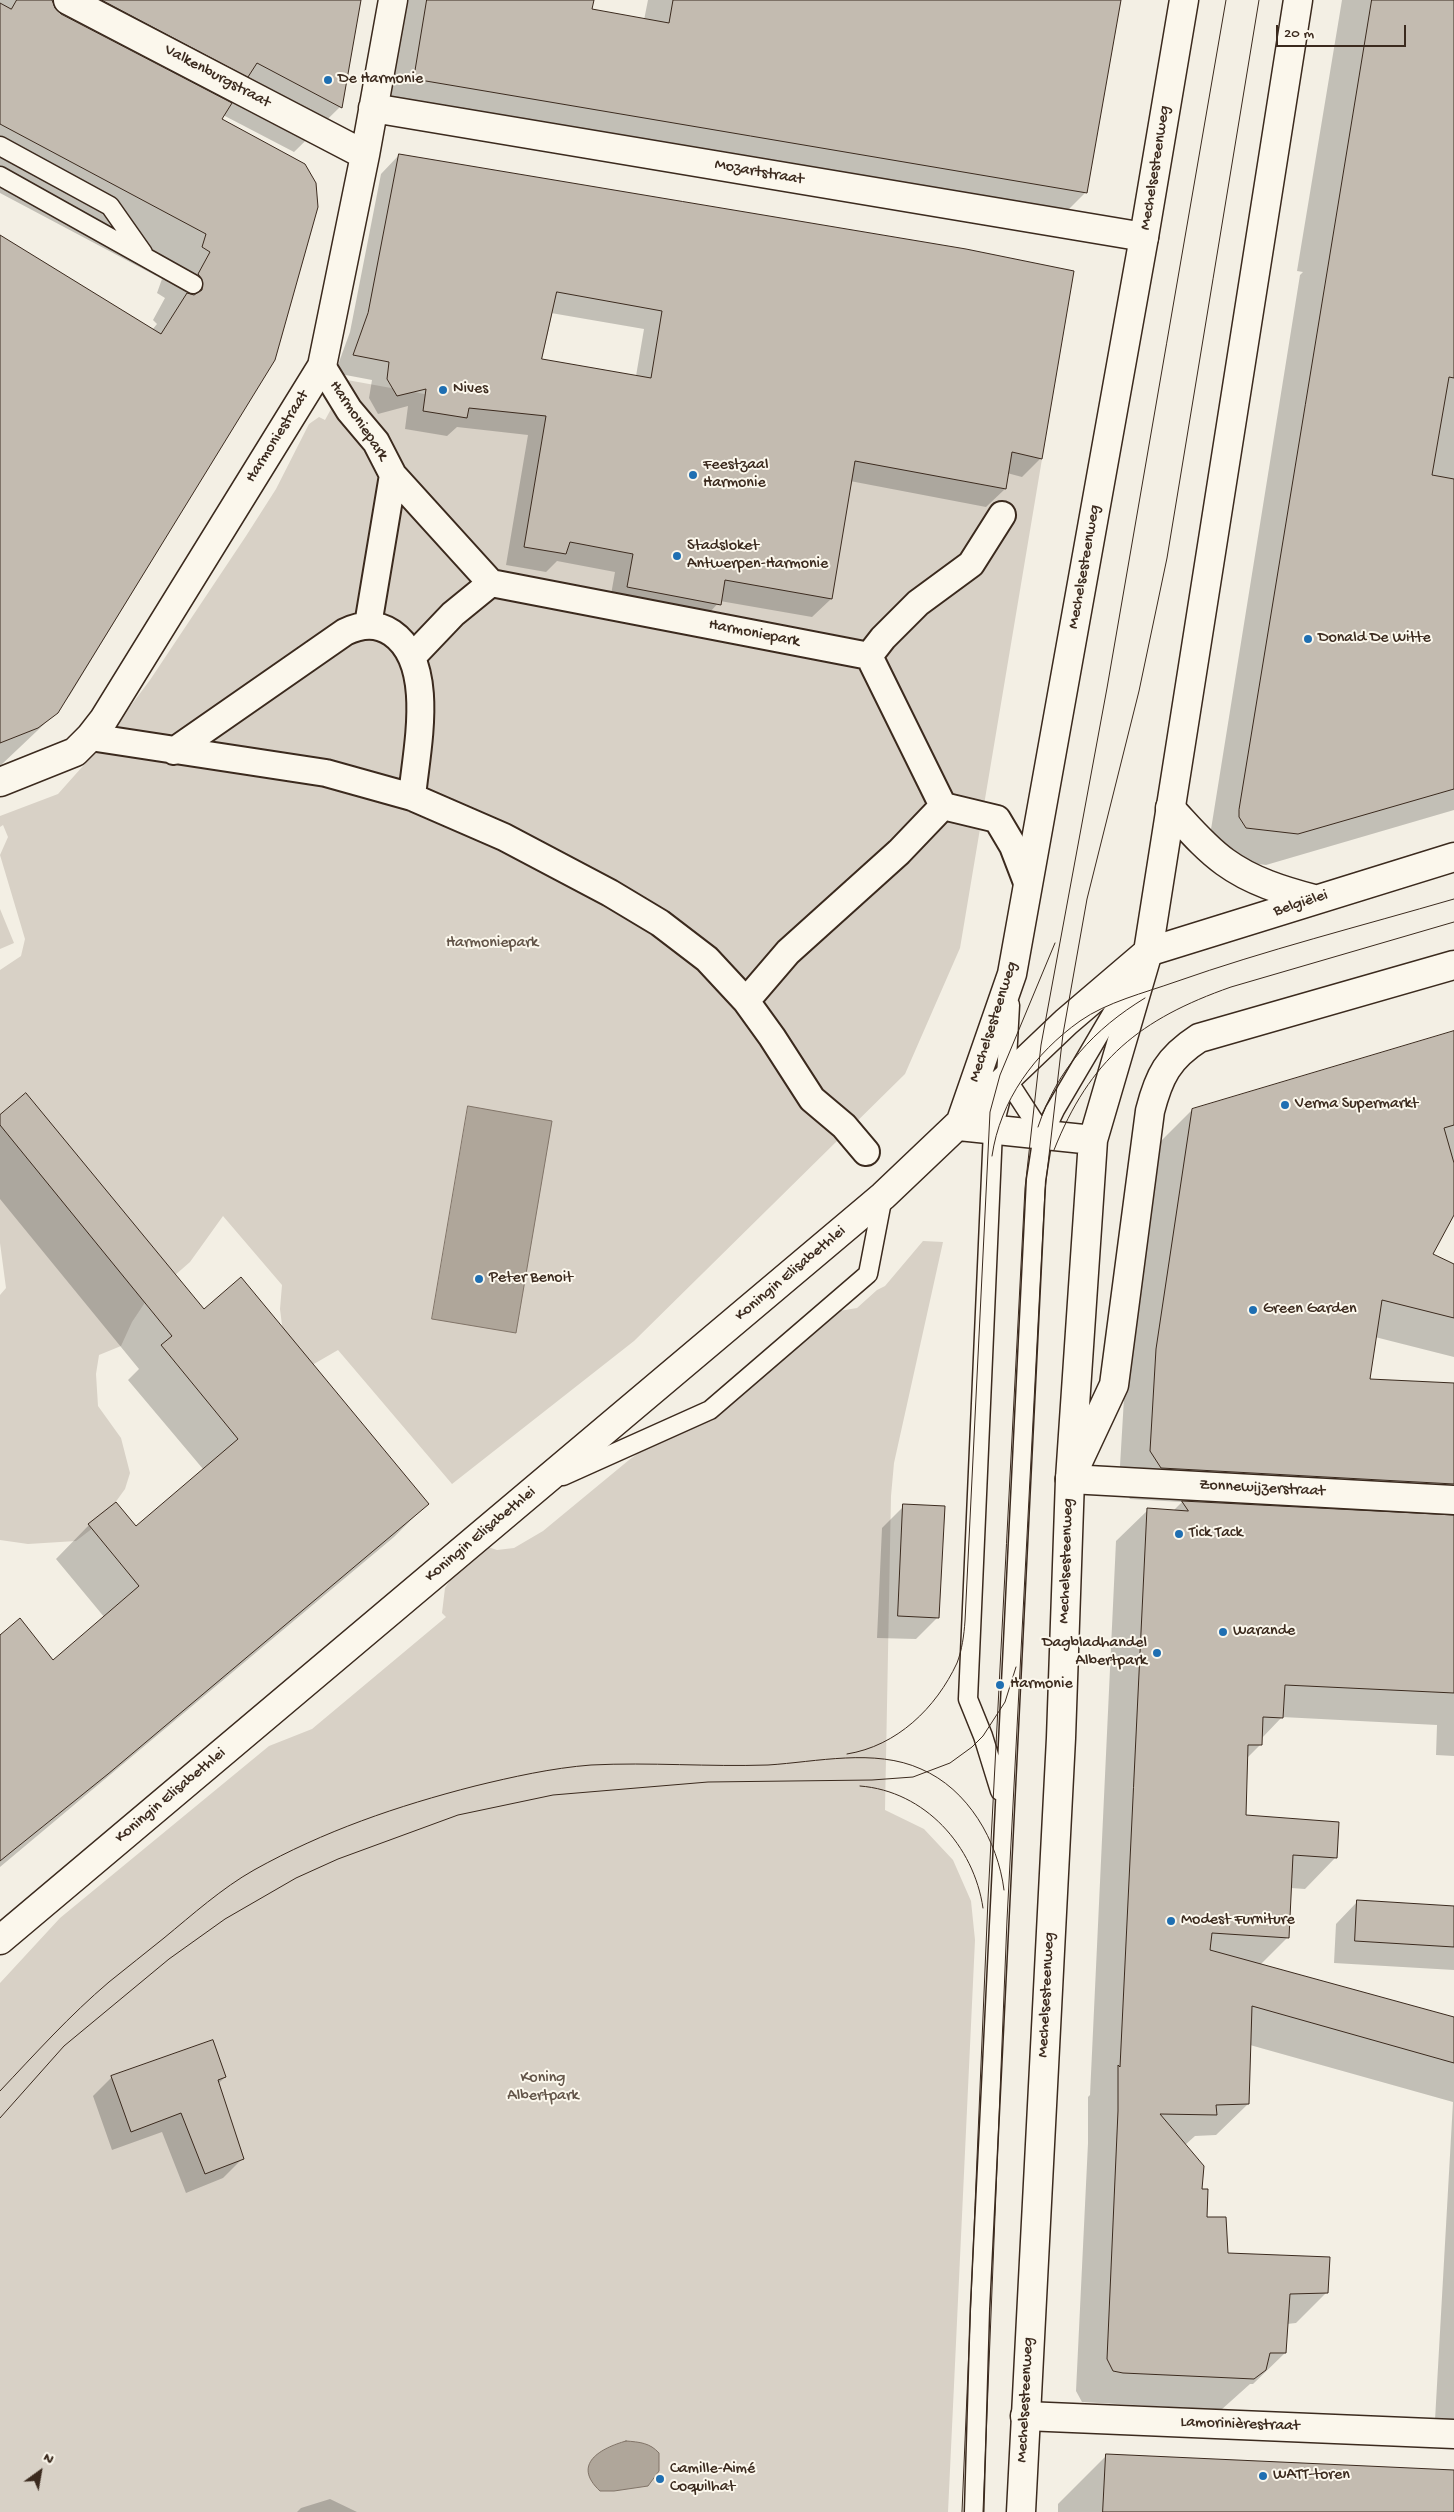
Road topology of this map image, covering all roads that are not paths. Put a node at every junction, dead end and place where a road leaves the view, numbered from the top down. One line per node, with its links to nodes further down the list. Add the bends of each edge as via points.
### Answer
1 (68, 0): 7 (main road, Valkenburgstraat)
2 (393, 0): 5 (main road, Harmoniestraat)
3 (1184, 0): 9 (main road, Mechelsesteenweg)
4 (1298, 0): 24 (main road, Mechelsesteenweg)
5 (374, 108): 7 (main road, Harmoniestraat); 9 (main road, Mozartstraat)
6 (0, 146): 10 (lane, via 110,206)
7 (365, 155): 12 (main road, Harmoniestraat)
8 (0, 176): 10 (lane)
9 (1144, 237): 26 (main road, Mechelsesteenweg)
10 (146, 258): 11 (lane)
11 (193, 284)
12 (322, 366): 13 (street, Harmoniepark, via 349,410 376,442); 19 (main road, Harmoniestraat)
13 (393, 475): 15 (street, Harmoniepark); 16 (street, Harmoniepark)
14 (1002, 515): 17 (street, via 971,564 918,603)
15 (491, 583): 17 (street, Harmoniepark); 18 (street, via 452,614)
16 (368, 625): 18 (street, via 383,627 398,638); 20 (street, via 345,632)
17 (869, 656): 23 (street)
18 (412, 657): 22 (street, via 421,701)
19 (90, 737): 20 (street); 21 (main road, Harmoniestraat, via 74,752)
20 (174, 751): 22 (street, via 326,773)
21 (0, 782)
22 (412, 797): 31 (street, via 504,837 660,923 708,959)
23 (943, 806): 26 (street, via 997,819 1013,846); 31 (street, via 899,852 788,952)
24 (1170, 808): 27 (main road, via 1225,862 1284,891); 28 (main road, Mechelsesteenweg)
25 (1454, 856): 27 (main road, Belgiëlei)
26 (1028, 885): 30 (main road, Mechelsesteenweg)
27 (1314, 899): 28 (main road, Belgiëlei)
28 (1148, 952): 32 (main road, Koningin Elisabethlei); 35 (lane); 36 (main road, Mechelsesteenweg)
29 (1454, 965): 39 (main road, Mechelsesteenweg, via 1199,1038 1181,1050 1166,1067 1150,1111 1114,1386)
30 (1012, 974): 32 (lane); 33 (main road, Mechelsesteenweg)
31 (746, 1001): 37 (street, via 812,1099 844,1126)
32 (1006, 1078): 33 (main road, Koningin Elisabethlei); 34 (lane); 35 (lane)
33 (959, 1126): 34 (main road); 38 (main road, Koningin Elisabethlei)
34 (993, 1130): 35 (main road); 42 (lane, via 968,1699)
35 (1043, 1135): 36 (main road); 42 (lane, via 1033,1220)
36 (1093, 1140): 39 (main road, Mechelsesteenweg)
37 (866, 1152)
38 (883, 1196): 40 (main road, Koningin Elisabethlei); 40 (lane, via 868,1274 710,1410)
39 (1070, 1479): 41 (main road, Zonnewijzerstraat); 44 (main road, Mechelsesteenweg, via 1061,1738)
40 (539, 1486): 43 (main road, Koningin Elisabethlei)
41 (1454, 1500)
42 (1004, 1803): 46 (lane, via 980,2309)
43 (0, 1940)
44 (1025, 2416): 45 (main road, Lamorinièrestraat); 47 (main road, Mechelsesteenweg)
45 (1454, 2434)
46 (974, 2512)
47 (1021, 2512)

